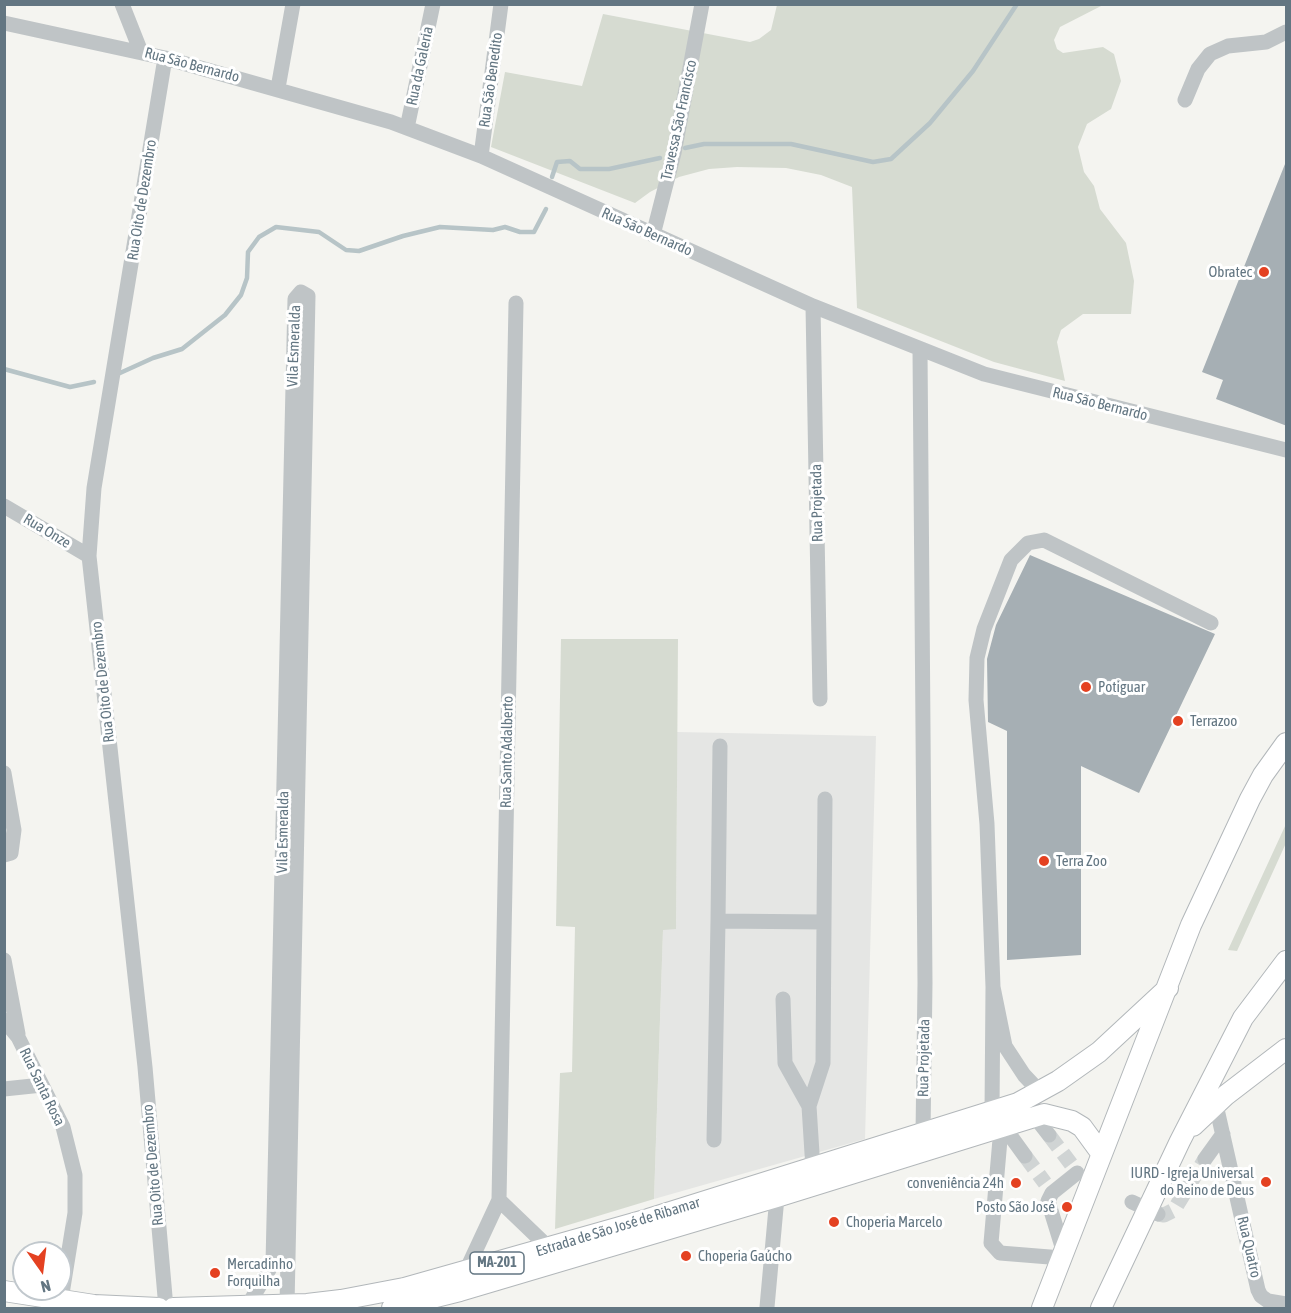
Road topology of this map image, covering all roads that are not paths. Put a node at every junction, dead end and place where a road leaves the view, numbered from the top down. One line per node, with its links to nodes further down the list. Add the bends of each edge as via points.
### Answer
1 (122, 4): 8 (street)
2 (293, 4): 10 (street)
3 (433, 4): 12 (street, Rua da Galeria)
4 (501, 4): 13 (street, Rua São Benedito)
5 (702, 4): 14 (street, Travessa São Francisco, via 674,153)
6 (4, 23): 8 (street, Rua São Bernardo)
7 (1287, 32): 11 (street, via 1266,42 1228,45 1210,54 1198,69)
8 (141, 52): 9 (street, Rua São Bernardo)
9 (165, 58): 10 (street, Rua São Bernardo); 20 (street, Rua Oito de Dezembro, via 94,488)
10 (278, 88): 12 (street, Rua São Bernardo)
11 (1185, 100)
12 (406, 128): 13 (street, Rua São Bernardo)
13 (481, 156): 14 (street, Rua São Bernardo)
14 (653, 235): 16 (street, Rua São Bernardo)
15 (516, 303): 58 (street, Rua Santo Adalberto)
16 (813, 306): 17 (street, Rua São Bernardo); 22 (street, Rua Projetada)
17 (920, 350): 18 (street, Rua São Bernardo, via 1024,386); 47 (street, Rua Projetada)
18 (1287, 450)
19 (4, 506): 20 (street, Rua Onze)
20 (89, 556): 70 (street, Rua Oito de Dezembro, via 145,1067)
21 (1210, 623): 33 (street, via 1044,540 1028,543 1011,560 984,629 977,668)
22 (820, 699)
23 (1287, 743): 34 (main road, via 1250,799 1191,925)
24 (720, 746): 29 (street)
25 (4, 773): 28 (street, via 14,830 11,853)
26 (825, 799): 30 (street)
27 (289, 803): 27 (street, Vila Esmeralda, via 308,296 301,292 295,299); 46 (street, Vila Esmeralda)
28 (4, 855)
29 (718, 921): 30 (street); 50 (street)
30 (824, 922): 43 (street, via 823,1063)
31 (4, 960): 37 (street)
32 (1285, 967): 51 (main road, via 1243,1018)
33 (993, 987): 41 (street, via 1005,1046); 45 (street)
34 (1168, 988): 41 (main road, Estrada de São José de Ribamar, via 1099,1052); 52 (main road)
35 (783, 999): 43 (street, via 785,1063)
36 (4, 1020): 37 (street, Rua Santa Rosa)
37 (18, 1037): 39 (street, Rua Santa Rosa)
38 (1287, 1049): 42 (main road)
39 (42, 1085): 40 (street); 61 (street, Rua Santa Rosa, via 63,1126 75,1175)
40 (4, 1089)
41 (1040, 1092): 45 (main road, Estrada de São José de Ribamar / MA-201, via 1018,1103)
42 (1216, 1105): 48 (street, Rua Quatro); 51 (main road)
43 (809, 1106): 55 (street)
44 (1040, 1115): 45 (main road, Estrada de São José de Ribamar / MA-201); 49 (street); 52 (main road, via 1072,1121 1082,1127)
45 (999, 1122): 47 (main road, Estrada de São José de Ribamar / MA-201); 53 (street); 57 (main road, Estrada de São José de Ribamar / MA-201); 60 (street, via 991,1243 1000,1253)
46 (283, 1128): 65 (street, Vila Esmeralda); 66 (street, Vila Esmeralda, via 273,1263)
47 (923, 1134): 55 (main road, Estrada de São José de Ribamar / MA-201)
48 (1223, 1134): 54 (street); 64 (street, Rua Quatro, via 1258,1290 1268,1301)
49 (1049, 1135)
50 (714, 1140)
51 (1180, 1141): 74 (main road)
52 (1101, 1153): 56 (main road)
53 (1025, 1156)
54 (1205, 1159)
55 (813, 1168): 59 (main road, Estrada de São José de Ribamar / MA-201)
56 (1079, 1174): 60 (main road); 60 (street, via 1048,1188)
57 (777, 1197): 67 (street); 72 (main road, Estrada de São José de Ribamar / MA-201, via 460,1292)
58 (499, 1200): 59 (street); 62 (street, Rua Santo Adalberto)
59 (549, 1248): 62 (main road, Estrada de São José de Ribamar / MA-201)
60 (1063, 1255): 73 (main road)
61 (72, 1257)
62 (465, 1273): 65 (main road, Estrada de São José de Ribamar / MA-201, via 341,1300)
63 (69, 1301): 68 (main road, via 38,1302); 69 (main road)
64 (1285, 1304)
65 (287, 1305): 66 (main road, Estrada de São José de Ribamar / MA-201)
66 (247, 1307): 71 (main road, Estrada de São José de Ribamar / MA-201)
67 (767, 1307)
68 (18, 1308)
69 (159, 1308)
70 (166, 1308)
71 (173, 1308)
72 (392, 1308)
73 (1042, 1308)
74 (1101, 1308)

